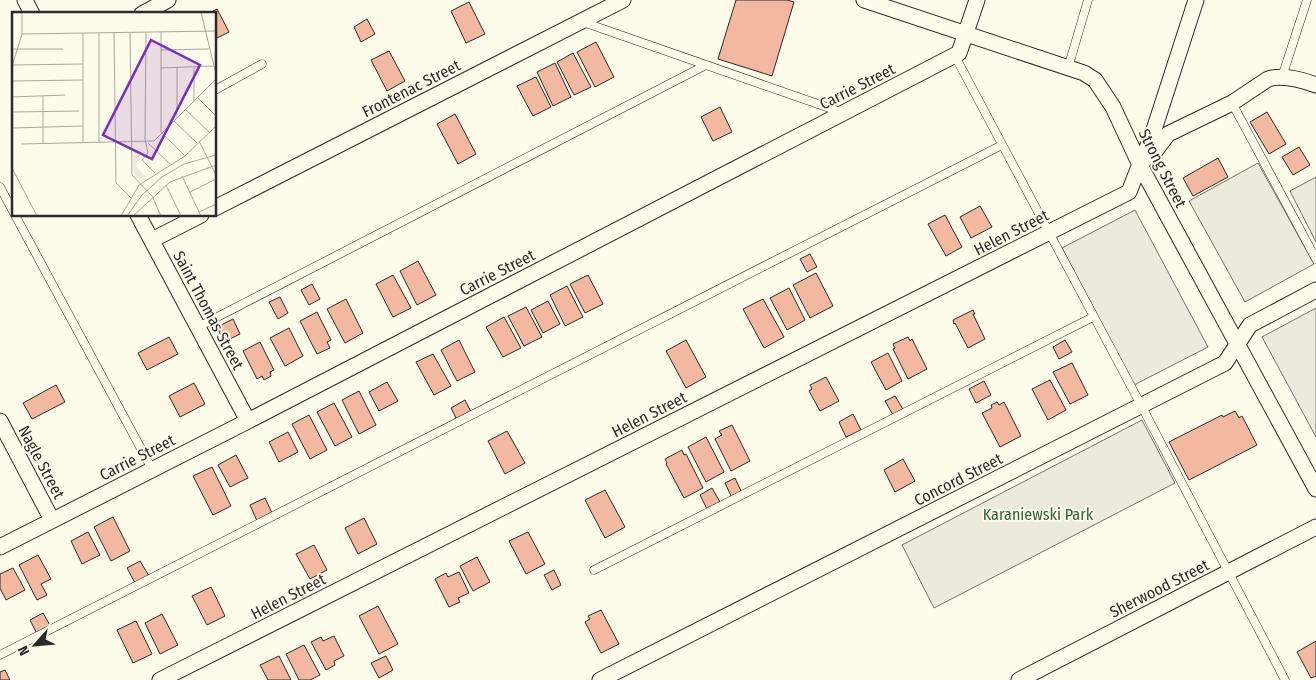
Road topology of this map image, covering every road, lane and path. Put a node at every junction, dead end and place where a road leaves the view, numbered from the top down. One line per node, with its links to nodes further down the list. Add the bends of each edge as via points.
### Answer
1 (25, 0): 9 (street)
2 (168, 0): 10 (street)
3 (624, 0): 11 (street, Frontenac Street)
4 (865, 0): 12 (street, Strong Street)
5 (977, 0): 12 (street)
6 (1088, 0): 16 (lane)
7 (1196, 0): 23 (street, Helen Street, via 1152,139)
8 (1307, 0): 17 (lane)
9 (31, 12)
10 (146, 12)
11 (582, 21): 15 (lane); 25 (street, Frontenac Street)
12 (966, 34): 13 (street, via 959,53); 16 (street, Strong Street)
13 (954, 56): 21 (street, Carrie Street); 22 (lane)
14 (262, 64): 19 (lane)
15 (706, 65): 21 (lane); 35 (lane)
16 (1068, 68): 23 (street, Strong Street, via 1095,80 1113,107)
17 (1282, 77): 18 (street); 20 (street, via 1268,79)
18 (1316, 85)
19 (216, 89)
20 (1232, 103): 23 (street, via 1168,134); 32 (lane)
21 (843, 113): 39 (street, Carrie Street)
22 (1002, 145): 30 (lane); 47 (lane)
23 (1140, 164): 30 (street, Helen Street, via 1129,192); 36 (street, Strong Street)
24 (0, 188): 26 (lane)
25 (216, 207)
26 (12, 210)
27 (15, 216): 40 (lane)
28 (139, 216): 31 (street, Saint Thomas Street)
29 (200, 216): 31 (street)
30 (1048, 233): 34 (lane); 48 (street, Helen Street)
31 (152, 240): 35 (street, Saint Thomas Street)
32 (1316, 258)
33 (1316, 290): 36 (street, Concord Street, via 1250,325)
34 (1093, 317): 37 (lane); 45 (lane)
35 (198, 327): 39 (street, Saint Thomas Street)
36 (1238, 344): 37 (street, Concord Street, via 1225,363); 41 (street, Strong Street)
37 (1141, 406): 46 (lane); 49 (street, Concord Street)
38 (0, 421): 42 (street, Nagle Street)
39 (248, 421): 40 (street, Carrie Street)
40 (152, 469): 42 (street, Carrie Street)
41 (1316, 489)
42 (52, 520): 44 (street, Carrie Street)
43 (1316, 527): 46 (street, Sherwood Street)
44 (0, 546)
45 (594, 570)
46 (1228, 572): 50 (street, Sherwood Street); 51 (lane)
47 (0, 655)
48 (160, 680)
49 (600, 680)
50 (1019, 680)
51 (1285, 680)

